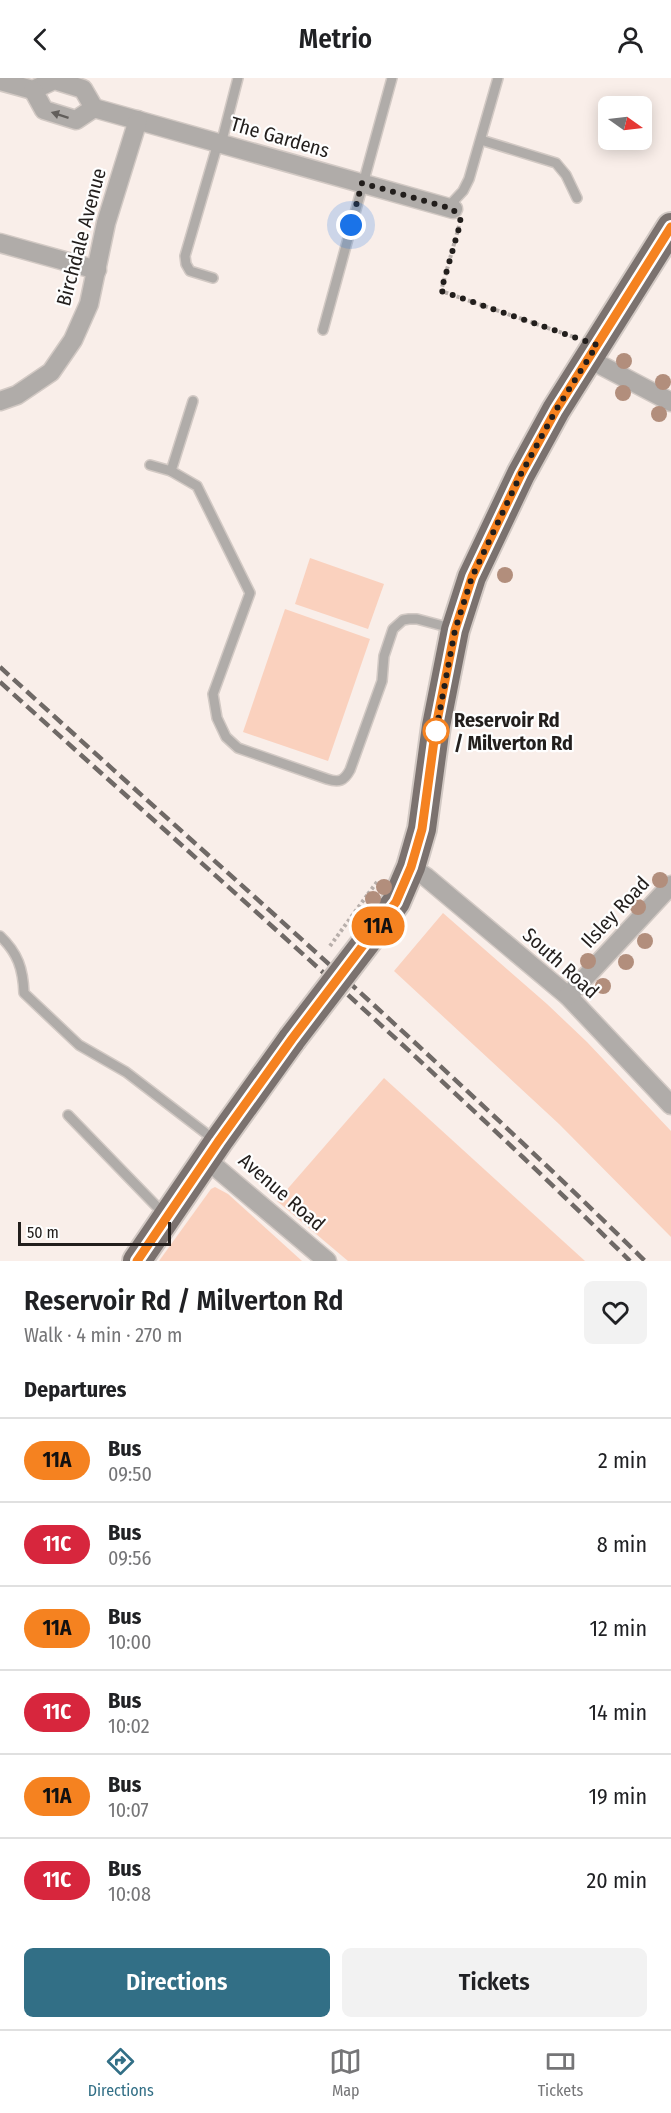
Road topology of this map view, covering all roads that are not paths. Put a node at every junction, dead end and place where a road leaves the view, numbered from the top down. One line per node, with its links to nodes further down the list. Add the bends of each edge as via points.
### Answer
1 (237, 78): 9 (lane)
2 (392, 78): 10 (lane)
3 (498, 78): 8 (lane)
4 (0, 81): 5 (street)
5 (33, 90): 6 (street, via 54,80 83,89); 6 (street, one-way to 5, via 76,120 44,110)
6 (94, 108): 7 (street, The Gardens)
7 (138, 120): 9 (street, The Gardens); 15 (street, Birchdale Avenue, via 106,223)
8 (481, 140): 11 (lane, via 556,163); 12 (lane, via 469,179)
9 (219, 143): 10 (street, The Gardens); 16 (lane, via 185,256 190,271)
10 (362, 183): 12 (street, The Gardens); 17 (lane)
11 (577, 198)
12 (451, 208)
13 (671, 227): 18 (main road)
14 (0, 243): 15 (street)
15 (97, 270): 19 (street, Birchdale Avenue, via 89,304 73,340 51,372)
16 (213, 278)
17 (323, 330)
18 (593, 352): 21 (street); 24 (main road, via 521,474 472,577)
19 (0, 401)
20 (193, 401): 23 (lane)
21 (671, 402)
22 (150, 465): 23 (lane)
23 (171, 471): 24 (lane, via 197,486 250,593 213,694 217,718 226,737 238,748 327,779 345,779 382,681 384,656 393,629 398,623 417,619)
24 (455, 630): 25 (main road, via 436,726 422,829)
25 (411, 867): 28 (street, South Road); 31 (main road, bridge, via 396,902)
26 (671, 885): 28 (street, Ilsley Road)
27 (0, 936): 31 (lane, via 10,946 23,972 24,993 78,1044 126,1072)
28 (568, 996): 29 (street, South Road)
29 (671, 1105)
30 (68, 1115): 32 (lane)
31 (212, 1150): 32 (main road); 34 (street, Avenue Road)
32 (167, 1216): 33 (main road)
33 (137, 1261)
34 (327, 1261)

